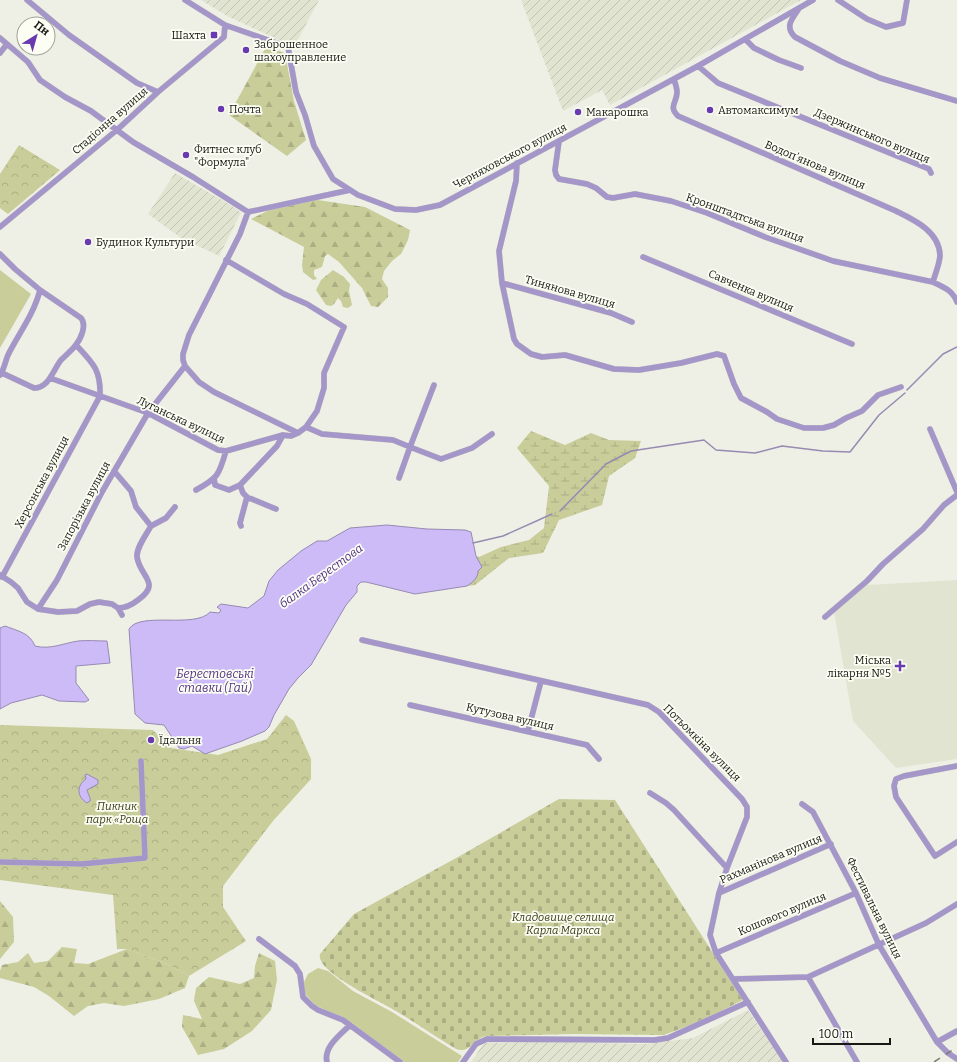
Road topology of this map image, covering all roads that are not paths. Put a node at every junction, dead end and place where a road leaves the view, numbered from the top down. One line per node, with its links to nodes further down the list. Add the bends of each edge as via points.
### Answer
1 (27, 0): 15 (street, via 69,36 138,84)
2 (185, 0): 7 (street)
3 (813, 0): 6 (street, Черняховського вулиця)
4 (838, 0): 5 (street, via 867,19 886,26 903,23)
5 (907, 0)
6 (799, 8): 9 (street, Черняховського вулиця); 16 (street, via 789,27 795,37 840,61 880,78)
7 (225, 25): 15 (street, Стадіонна вулиця, via 224,36); 21 (street, Черняховського вулиця, via 288,47 296,92 314,146 333,179)
8 (0, 38): 10 (street)
9 (746, 39): 12 (street, Черняховського вулиця); 13 (street, via 754,48)
10 (7, 44): 11 (street); 17 (street, via 28,62 40,80)
11 (0, 53)
12 (698, 66): 14 (street, Черняховського вулиця); 20 (street, Дзержинського вулиця, via 718,82 928,169)
13 (801, 68)
14 (674, 79): 18 (street, Черняховського вулиця); 27 (street, Водоп’янова вулиця, via 677,91 673,111 678,116 896,210 922,225 937,242 940,255)
15 (158, 92): 17 (street, Стадіонна вулиця)
16 (957, 102)
17 (118, 130): 22 (street, via 133,142); 23 (street, Стадіонна вулиця)
18 (559, 141): 19 (street, Черняховського вулиця); 27 (street, Кронштадтська вулиця, via 555,170 559,179 587,184 607,197 635,194 671,202 833,261)
19 (517, 163): 21 (street, Черняховського вулиця, via 440,205 416,210 395,210); 28 (street, via 516,181 499,251)
20 (931, 173)
21 (350, 190): 22 (street)
22 (248, 212): 26 (street)
23 (1, 224)
24 (0, 254): 29 (street)
25 (643, 257): 32 (street, Савченка вулиця)
26 (226, 260): 34 (street, via 189,335 183,354); 41 (street, via 344,327 324,373 324,388 317,411)
27 (933, 282): 30 (street, Кронштадтська вулиця, via 946,288)
28 (502, 283): 31 (street, Тинянова вулиця, via 611,313); 38 (street, via 514,339 531,354 542,357 569,356 614,369 639,370 717,354 724,356 741,398 777,420 804,428 834,426 862,411 878,395)
29 (40, 290): 33 (street, via 84,321); 35 (street, via 37,303 7,356)
30 (956, 299)
31 (632, 322)
32 (852, 344)
33 (76, 345): 36 (street, via 61,360); 39 (street, via 93,364 99,376)
34 (185, 366): 40 (street, Запорізька вулиця); 43 (street, via 199,382 214,392)
35 (1, 374): 36 (street, via 34,388 44,385)
36 (50, 378): 39 (street, Луганська вулиця)
37 (434, 385): 46 (street)
38 (901, 387)
39 (100, 396): 40 (street, Луганська вулиця); 59 (street, Херсонська вулиця)
40 (148, 413): 47 (street, Луганська вулиця, via 218,450); 48 (street, Запорізька вулиця)
41 (306, 427): 43 (street); 46 (street, via 322,434 393,440)
42 (930, 429): 53 (street)
43 (298, 433): 45 (street, Луганська вулиця)
44 (492, 434): 46 (street, via 472,448 441,459)
45 (283, 436): 47 (street, Луганська вулиця); 51 (street, via 277,446)
46 (410, 447): 50 (street)
47 (226, 451): 49 (street, via 220,472)
48 (114, 471): 57 (street, via 131,491 136,507); 61 (street, Запорізька вулиця, via 57,580)
49 (214, 478): 51 (street, via 215,485 229,490); 52 (street)
50 (399, 478)
51 (240, 485): 54 (street)
52 (196, 490)
53 (957, 494): 63 (street, via 923,529)
54 (247, 497): 56 (street); 58 (street)
55 (175, 507): 57 (street, via 166,518)
56 (276, 509)
57 (151, 526): 60 (street, via 137,556 148,580 146,594 136,602)
58 (241, 526)
59 (1, 576): 61 (street, via 18,588 27,602)
60 (118, 608): 61 (street, via 112,604 99,602 77,611); 62 (street)
61 (38, 609)
62 (122, 615)
63 (825, 617)
64 (362, 640): 65 (street, Потьомкіна вулиця)
65 (541, 681): 67 (street); 76 (street, Потьомкіна вулиця, via 648,705 659,712 747,807 747,817)
66 (410, 705): 67 (street, Кутузова вулиця)
67 (528, 732): 68 (street, Кутузова вулиця, via 587,745)
68 (599, 759)
69 (141, 761): 75 (street, via 146,858 81,864)
70 (957, 766): 73 (street, via 896,778 894,786 896,797 935,856)
71 (650, 793): 76 (street, via 674,810)
72 (802, 804): 74 (street, Фестивальна вулиця, via 813,812)
73 (957, 842)
74 (831, 844): 77 (street, Рахманінова вулиця); 78 (street, Фестивальна вулиця)
75 (0, 862)
76 (727, 868): 77 (street, Потьомкіна вулиця)
77 (719, 892): 82 (street, Потьомкіна вулиця, via 710,935)
78 (856, 893): 81 (street, Фестивальна вулиця); 82 (street, Кошового вулиця)
79 (957, 904): 81 (street, via 926,923)
80 (259, 938): 86 (street, via 295,966 300,974 303,997 309,1004)
81 (879, 945): 83 (street); 88 (street, Фестивальна вулиця)
82 (716, 953): 84 (street, Потьомкіна вулиця)
83 (808, 977): 84 (street); 94 (street)
84 (733, 979): 85 (street, Потьомкіна вулиця)
85 (748, 1002): 92 (street, via 668,1038 487,1039 476,1044); 93 (street, Потьомкіна вулиця)
86 (350, 1025): 90 (street, via 328,1049); 91 (street)
87 (957, 1031): 88 (street)
88 (937, 1042): 89 (street, Фестивальна вулиця)
89 (957, 1060)
90 (327, 1062)
91 (400, 1062)
92 (463, 1062)
93 (786, 1062)
94 (857, 1062)

